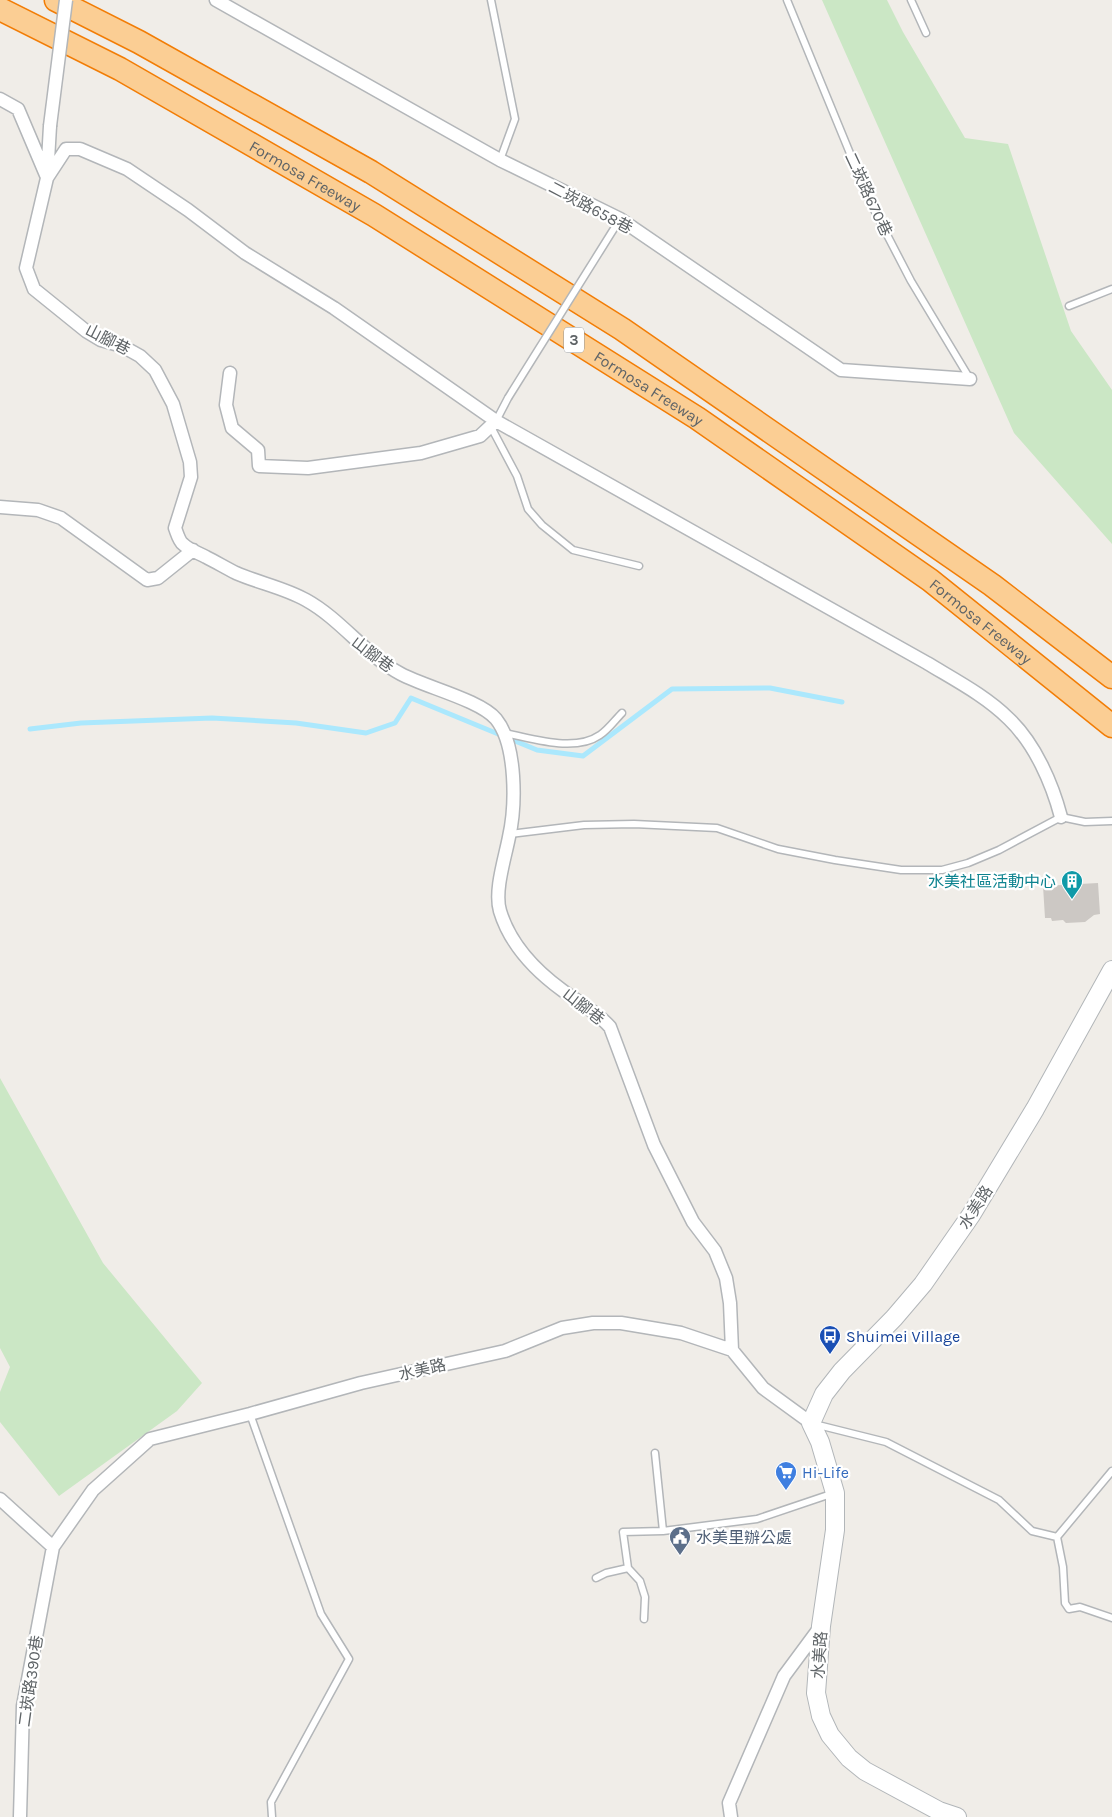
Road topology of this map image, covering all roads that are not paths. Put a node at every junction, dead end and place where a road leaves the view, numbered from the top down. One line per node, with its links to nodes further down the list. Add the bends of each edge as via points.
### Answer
1 (56, 0): 21 (highway, Formosa Freeway / 3, via 371,172 622,329 992,585)
2 (66, 0): 11 (street, 山腳巷, bridge)
3 (216, 0): 10 (street, 二崁路658巷)
4 (491, 0): 10 (lane, via 515,119)
5 (787, 0): 16 (lane, 二崁路670巷, via 870,202 911,281)
6 (911, 0): 8 (lane)
7 (0, 9): 23 (highway, Formosa Freeway / 3, via 120,70 374,214 697,418 930,580)
8 (926, 33)
9 (0, 99): 11 (street, via 18,108)
10 (500, 160): 12 (street, 二崁路658巷)
11 (46, 178): 17 (street, via 66,150 80,149 127,169 245,253 334,308); 19 (street, 山腳巷, via 26,268 34,289 86,331 134,353 156,370 174,404 190,462 191,477 175,528 182,544)
12 (620, 219): 16 (street, 二崁路658巷, via 841,370); 17 (lane, bridge)
13 (1112, 288): 14 (lane)
14 (1069, 306)
15 (230, 373): 17 (street, via 226,404 232,428 258,450 258,466 308,468 421,453 480,436)
16 (970, 379)
17 (494, 424): 20 (lane, via 528,509 542,525 573,550); 25 (street, via 927,663 985,699 1010,720 1035,754 1056,796)
18 (0, 506): 19 (street, via 38,510 62,518 147,580 158,578)
19 (193, 550): 24 (street, 山腳巷, via 236,573 306,600 385,666 486,712 496,719)
20 (639, 566)
21 (1112, 677)
22 (622, 713): 24 (lane, via 600,735 586,742 568,743)
23 (1112, 726)
24 (504, 733): 27 (street, 山腳巷, via 512,771)
25 (1061, 817): 26 (lane, via 1085,822); 27 (lane, via 999,850 942,870 901,870 835,860 778,849 717,828 584,825)
26 (1112, 821)
27 (510, 834): 29 (street, 山腳巷, via 500,882 500,910 514,939 533,965 596,1012 610,1027 654,1146 693,1222 715,1251 726,1278)
28 (1112, 970): 31 (street, 水美路, via 1036,1109 971,1215 923,1284 824,1394)
29 (732, 1350): 30 (street, 水美路, via 681,1333 621,1323 593,1323 562,1328 505,1351 361,1383); 31 (street, 水美路, via 763,1388)
30 (250, 1414): 38 (street, 水美路, via 150,1439 93,1490); 46 (lane, via 322,1614 349,1659 271,1802)
31 (810, 1423): 34 (street, 水美路, via 820,1442); 37 (lane, via 886,1442 999,1500 1032,1531)
32 (655, 1452): 36 (lane)
33 (1112, 1471): 37 (lane)
34 (835, 1493): 36 (lane, via 757,1518); 43 (street, 水美路, via 835,1530)
35 (0, 1499): 38 (street)
36 (663, 1531): 39 (lane, via 623,1532)
37 (1057, 1537): 41 (lane, via 1065,1603 1069,1609 1080,1607)
38 (52, 1547): 45 (street, 二崁路390巷, via 23,1706)
39 (628, 1568): 40 (lane); 42 (lane, via 640,1580 645,1597)
40 (596, 1578)
41 (1112, 1618)
42 (644, 1619)
43 (821, 1626): 44 (street, 水美路, via 816,1693 821,1716 830,1735 865,1771); 47 (street, via 784,1676 729,1803)
44 (939, 1814): 48 (street, 水美路)
45 (20, 1817)
46 (272, 1817)
47 (731, 1817)
48 (957, 1817)

